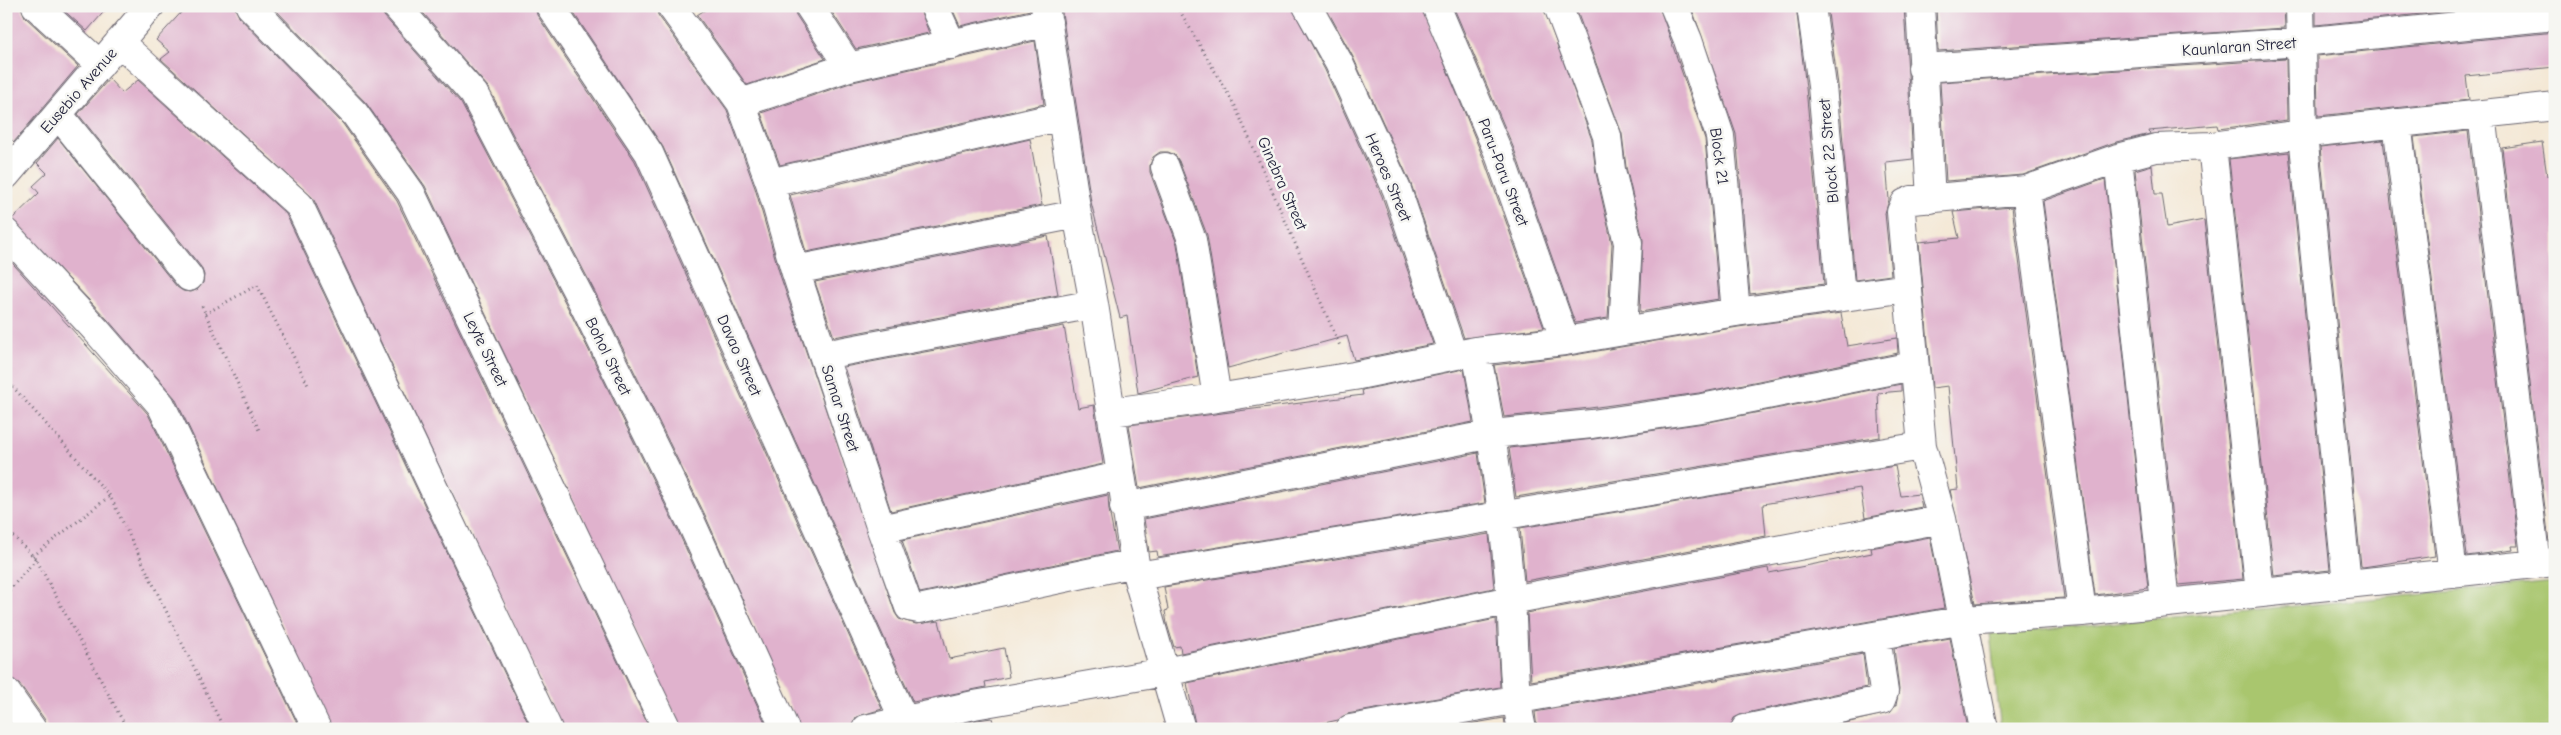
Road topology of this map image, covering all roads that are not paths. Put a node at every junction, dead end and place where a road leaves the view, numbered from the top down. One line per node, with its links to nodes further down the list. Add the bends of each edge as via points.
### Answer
1 (36, 6): 21 (street)
2 (150, 6): 18 (street, Eusebio Avenue)
3 (250, 6): 77 (street, Leyte Street, via 355,114 411,193)
4 (396, 6): 78 (street, Bohol Street, via 474,94 582,301 691,522)
5 (550, 6): 73 (street, Davao Street, via 649,153)
6 (671, 6): 24 (street, Samar Street)
7 (809, 6): 22 (street)
8 (934, 6): 20 (street)
9 (1307, 6): 48 (street, Heroes Street, via 1339,63 1397,190)
10 (1436, 6): 47 (street, Paru-Paru Street, via 1499,154)
11 (1558, 6): 46 (street, via 1607,136 1611,170 1628,243)
12 (1674, 6): 45 (street, Block 21, via 1720,136)
13 (1811, 6): 43 (street, Block 22 Street, via 1822,86)
14 (1920, 6): 23 (street)
15 (2300, 6): 19 (street)
16 (1047, 14): 20 (street); 28 (street)
17 (2555, 16): 19 (street, Kaunlaran Street)
18 (120, 42): 21 (street, Eusebio Avenue); 76 (street, via 299,205)
19 (2302, 42): 23 (street, Kaunlaran Street); 30 (street)
20 (952, 45): 22 (street)
21 (100, 65): 26 (street, Eusebio Avenue)
22 (849, 67): 24 (street)
23 (1922, 68): 37 (street)
24 (741, 103): 35 (street, Samar Street)
25 (2555, 106): 27 (street)
26 (58, 114): 32 (street, Eusebio Avenue); 41 (street)
27 (2482, 114): 29 (street); 60 (street)
28 (1062, 116): 35 (street); 38 (street)
29 (2397, 123): 30 (street); 62 (street)
30 (2303, 134): 31 (street); 63 (street)
31 (2212, 146): 33 (street, via 2156,148); 64 (street)
32 (11, 158)
33 (2118, 158): 36 (street); 66 (street)
34 (1165, 167): 51 (street, via 1192,240)
35 (770, 183): 40 (street, Samar Street)
36 (2026, 190): 37 (street); 67 (street)
37 (1931, 199): 42 (street, via 1905,203 1901,212)
38 (1077, 214): 40 (street); 44 (street)
39 (6, 233): 75 (street, via 162,405)
40 (795, 270): 49 (street, Samar Street)
41 (189, 277)
42 (1908, 288): 43 (street); 50 (street)
43 (1841, 296): 45 (street)
44 (1094, 304): 49 (street); 52 (street)
45 (1736, 312): 46 (street)
46 (1623, 330): 47 (street)
47 (1565, 342): 48 (street)
48 (1465, 353): 51 (street, via 1354,376); 53 (street, Heroes Street)
49 (824, 355): 59 (street, Samar Street)
50 (1913, 366): 53 (street, via 1702,408); 54 (street)
51 (1217, 398): 52 (street)
52 (1111, 412): 55 (street)
53 (1492, 434): 56 (street); 57 (street, Heroes Street)
54 (1922, 446): 57 (street); 58 (street)
55 (1120, 476): 56 (street); 59 (street)
56 (1124, 507): 61 (street)
57 (1502, 515): 61 (street); 65 (street, Heroes Street)
58 (1942, 519): 65 (street); 68 (street)
59 (881, 529): 61 (street, Samar Street, via 909,607 914,610)
60 (2546, 563): 62 (street)
61 (1136, 570): 70 (street)
62 (2453, 573): 63 (street)
63 (2347, 584): 64 (street)
64 (2260, 593): 66 (street)
65 (1510, 600): 70 (street); 72 (street, Heroes Street)
66 (2165, 603): 67 (street)
67 (2082, 612): 68 (street)
68 (1964, 620): 69 (street); 84 (street)
69 (1876, 636): 72 (street); 83 (street, via 1884,692 1881,700)
70 (1164, 672): 73 (street); 80 (street)
71 (6, 692): 74 (street)
72 (1515, 699): 81 (street); 82 (street, Heroes Street)
73 (904, 720): 79 (street)
74 (32, 729)
75 (317, 729)
76 (548, 729)
77 (667, 729)
78 (785, 729)
79 (866, 729)
80 (1181, 729)
81 (1350, 729)
82 (1522, 729)
83 (1745, 729)
84 (1984, 729)

